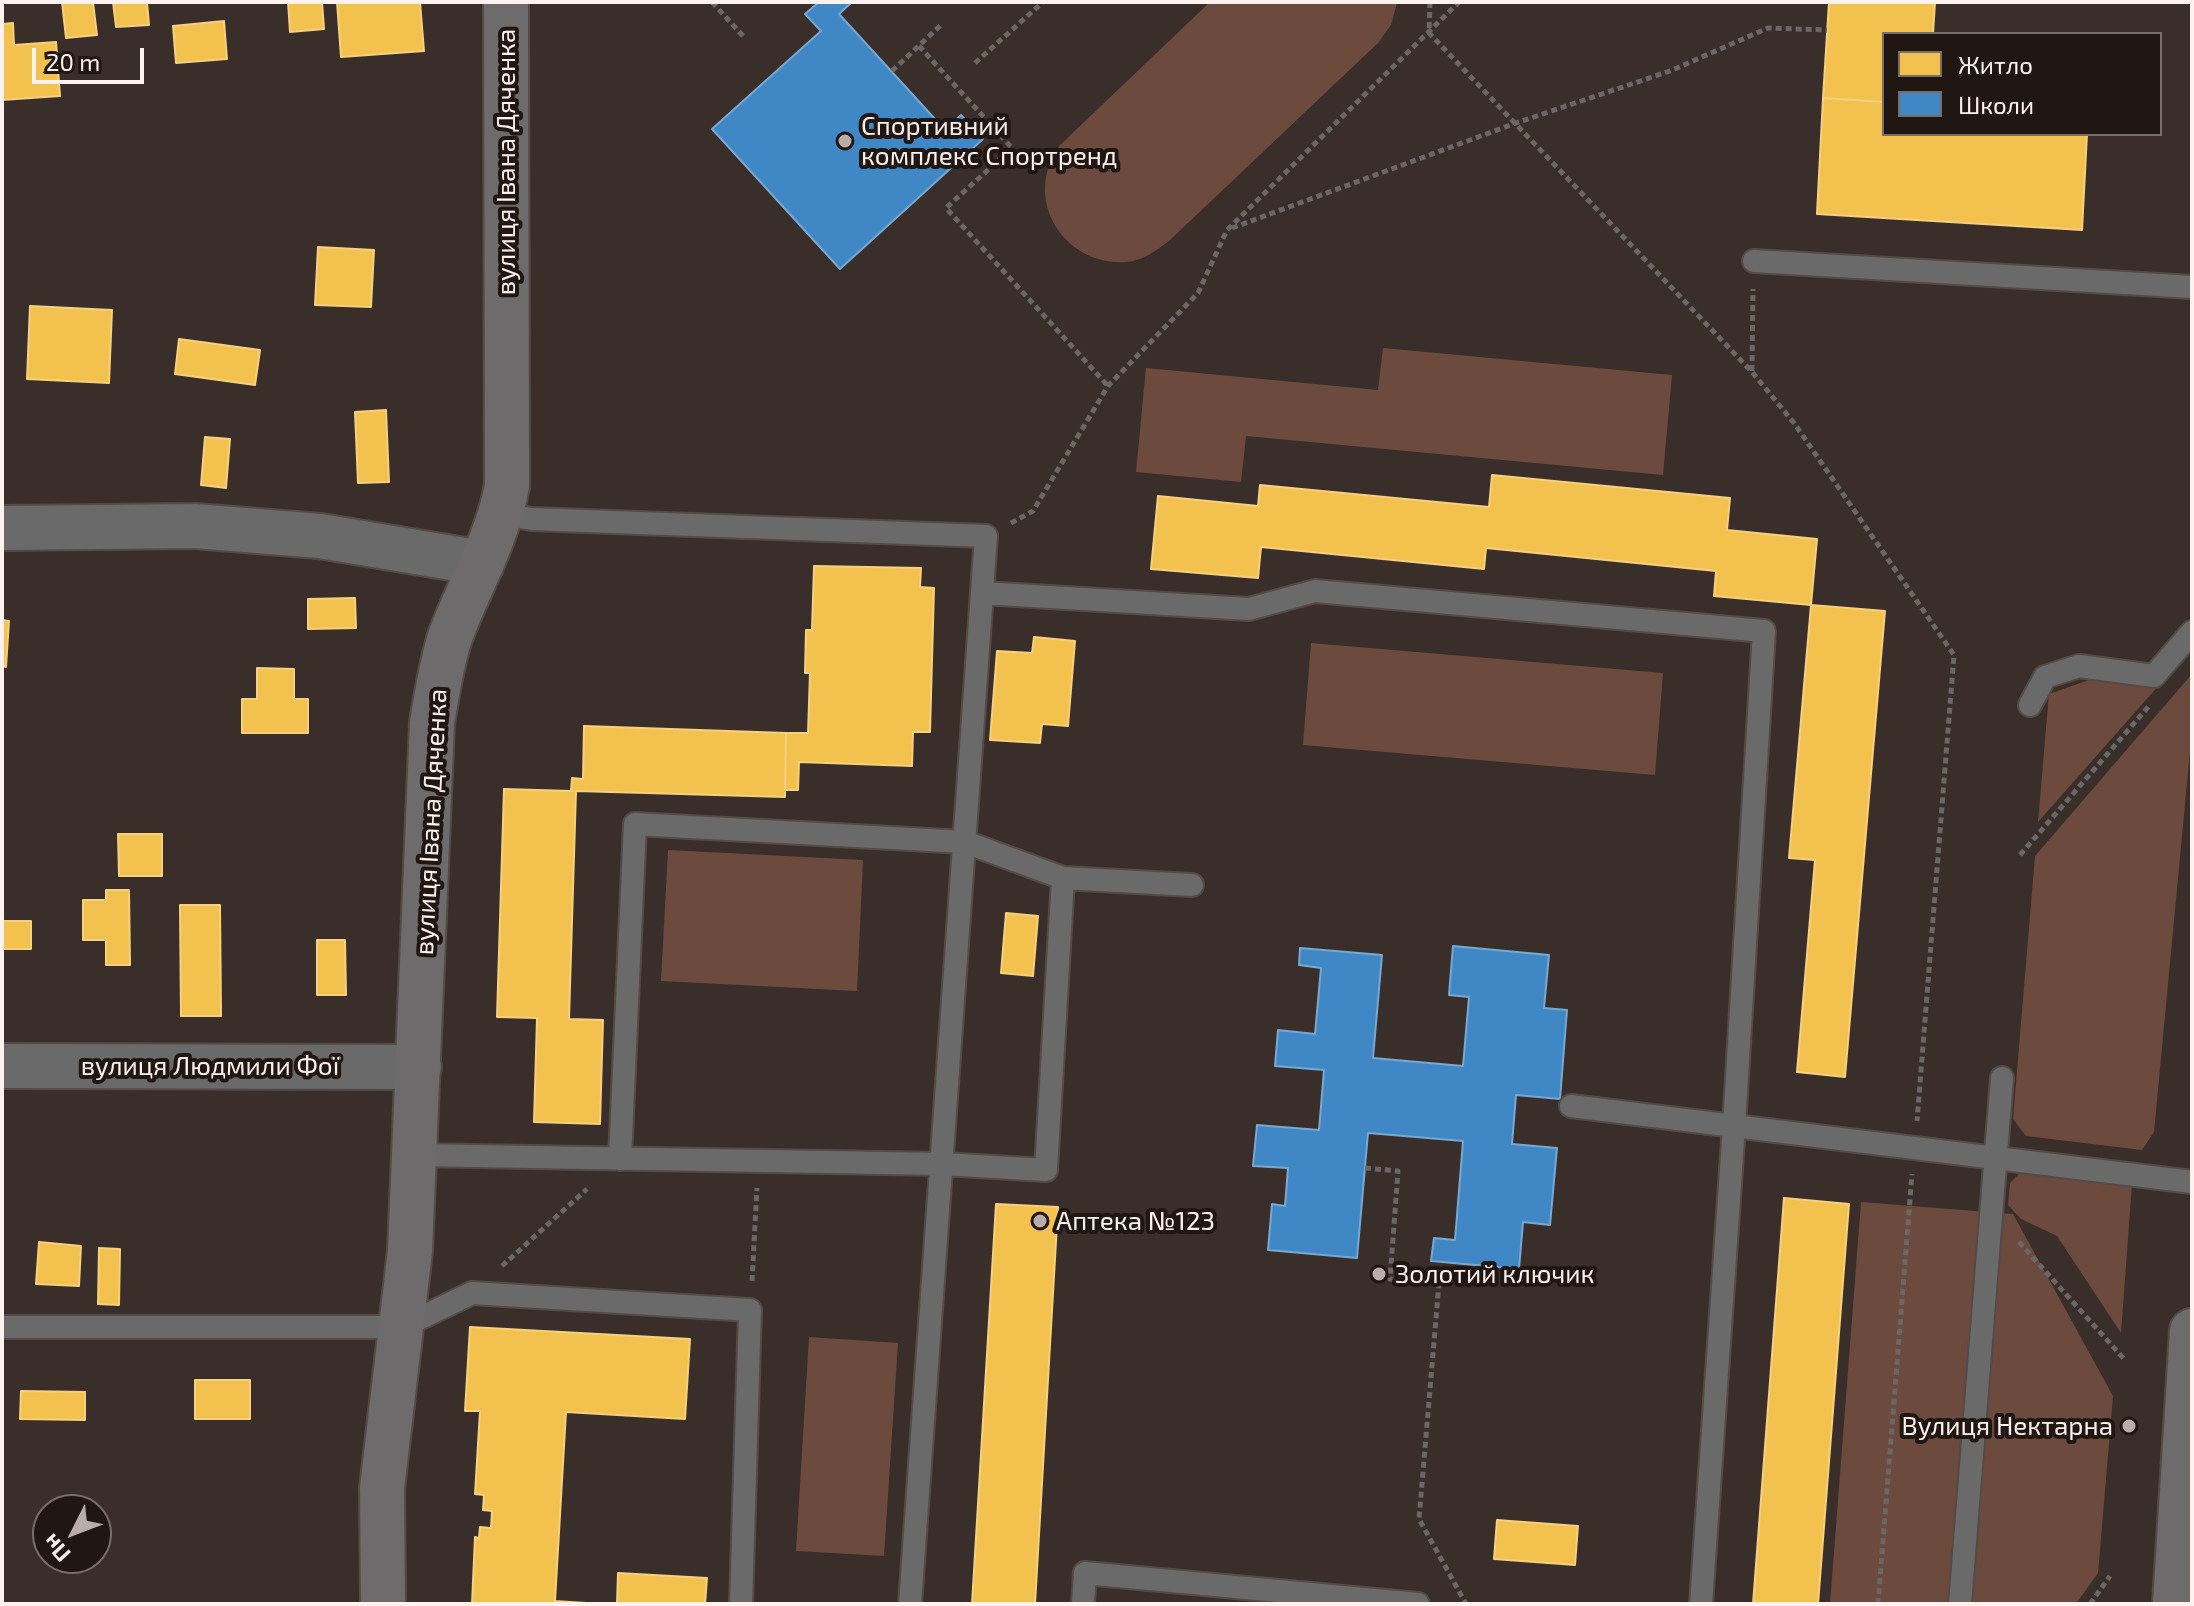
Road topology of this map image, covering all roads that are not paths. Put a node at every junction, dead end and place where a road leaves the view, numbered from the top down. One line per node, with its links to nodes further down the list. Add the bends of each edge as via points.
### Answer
1 (506, 2): 4 (street, вулиця Івана Дяченка, via 507,486)
2 (1754, 261): 3 (lane)
3 (2192, 287)
4 (502, 514): 6 (street, вулиця Івана Дяченка); 7 (lane, via 986,536)
5 (2, 528): 6 (street, via 195,526 320,536)
6 (482, 563): 14 (street, вулиця Івана Дяченка, via 450,638 432,723)
7 (983, 593): 10 (lane); 17 (lane, via 1249,609 1315,591 1764,631)
8 (2192, 632): 9 (lane, via 2154,676 2079,666 2045,677)
9 (2030, 705)
10 (965, 842): 11 (lane); 20 (lane, via 635,824); 21 (lane)
11 (1063, 878): 12 (lane); 21 (lane, via 1046,1170)
12 (1192, 885)
13 (2, 1066): 14 (street, вулиця Людмили Фої)
14 (419, 1067): 18 (street, вулиця Івана Дяченка)
15 (2002, 1078): 19 (lane)
16 (1571, 1106): 17 (lane)
17 (1734, 1126): 19 (lane); 32 (lane)
18 (415, 1155): 20 (lane); 24 (street, вулиця Івана Дяченка)
19 (1996, 1158): 22 (lane); 33 (lane)
20 (620, 1159): 21 (lane)
21 (942, 1164): 29 (lane)
22 (2192, 1182)
23 (2, 1327): 24 (lane)
24 (402, 1327): 27 (street, вулиця Івана Дяченка, via 382,1488); 28 (lane, via 472,1293 750,1310)
25 (2192, 1331): 26 (street)
26 (2190, 1384): 34 (street)
27 (383, 1604)
28 (741, 1604)
29 (910, 1604)
30 (1083, 1604): 31 (lane, via 1085,1573)
31 (1418, 1604)
32 (1701, 1604)
33 (1960, 1604)
34 (2175, 1604)

